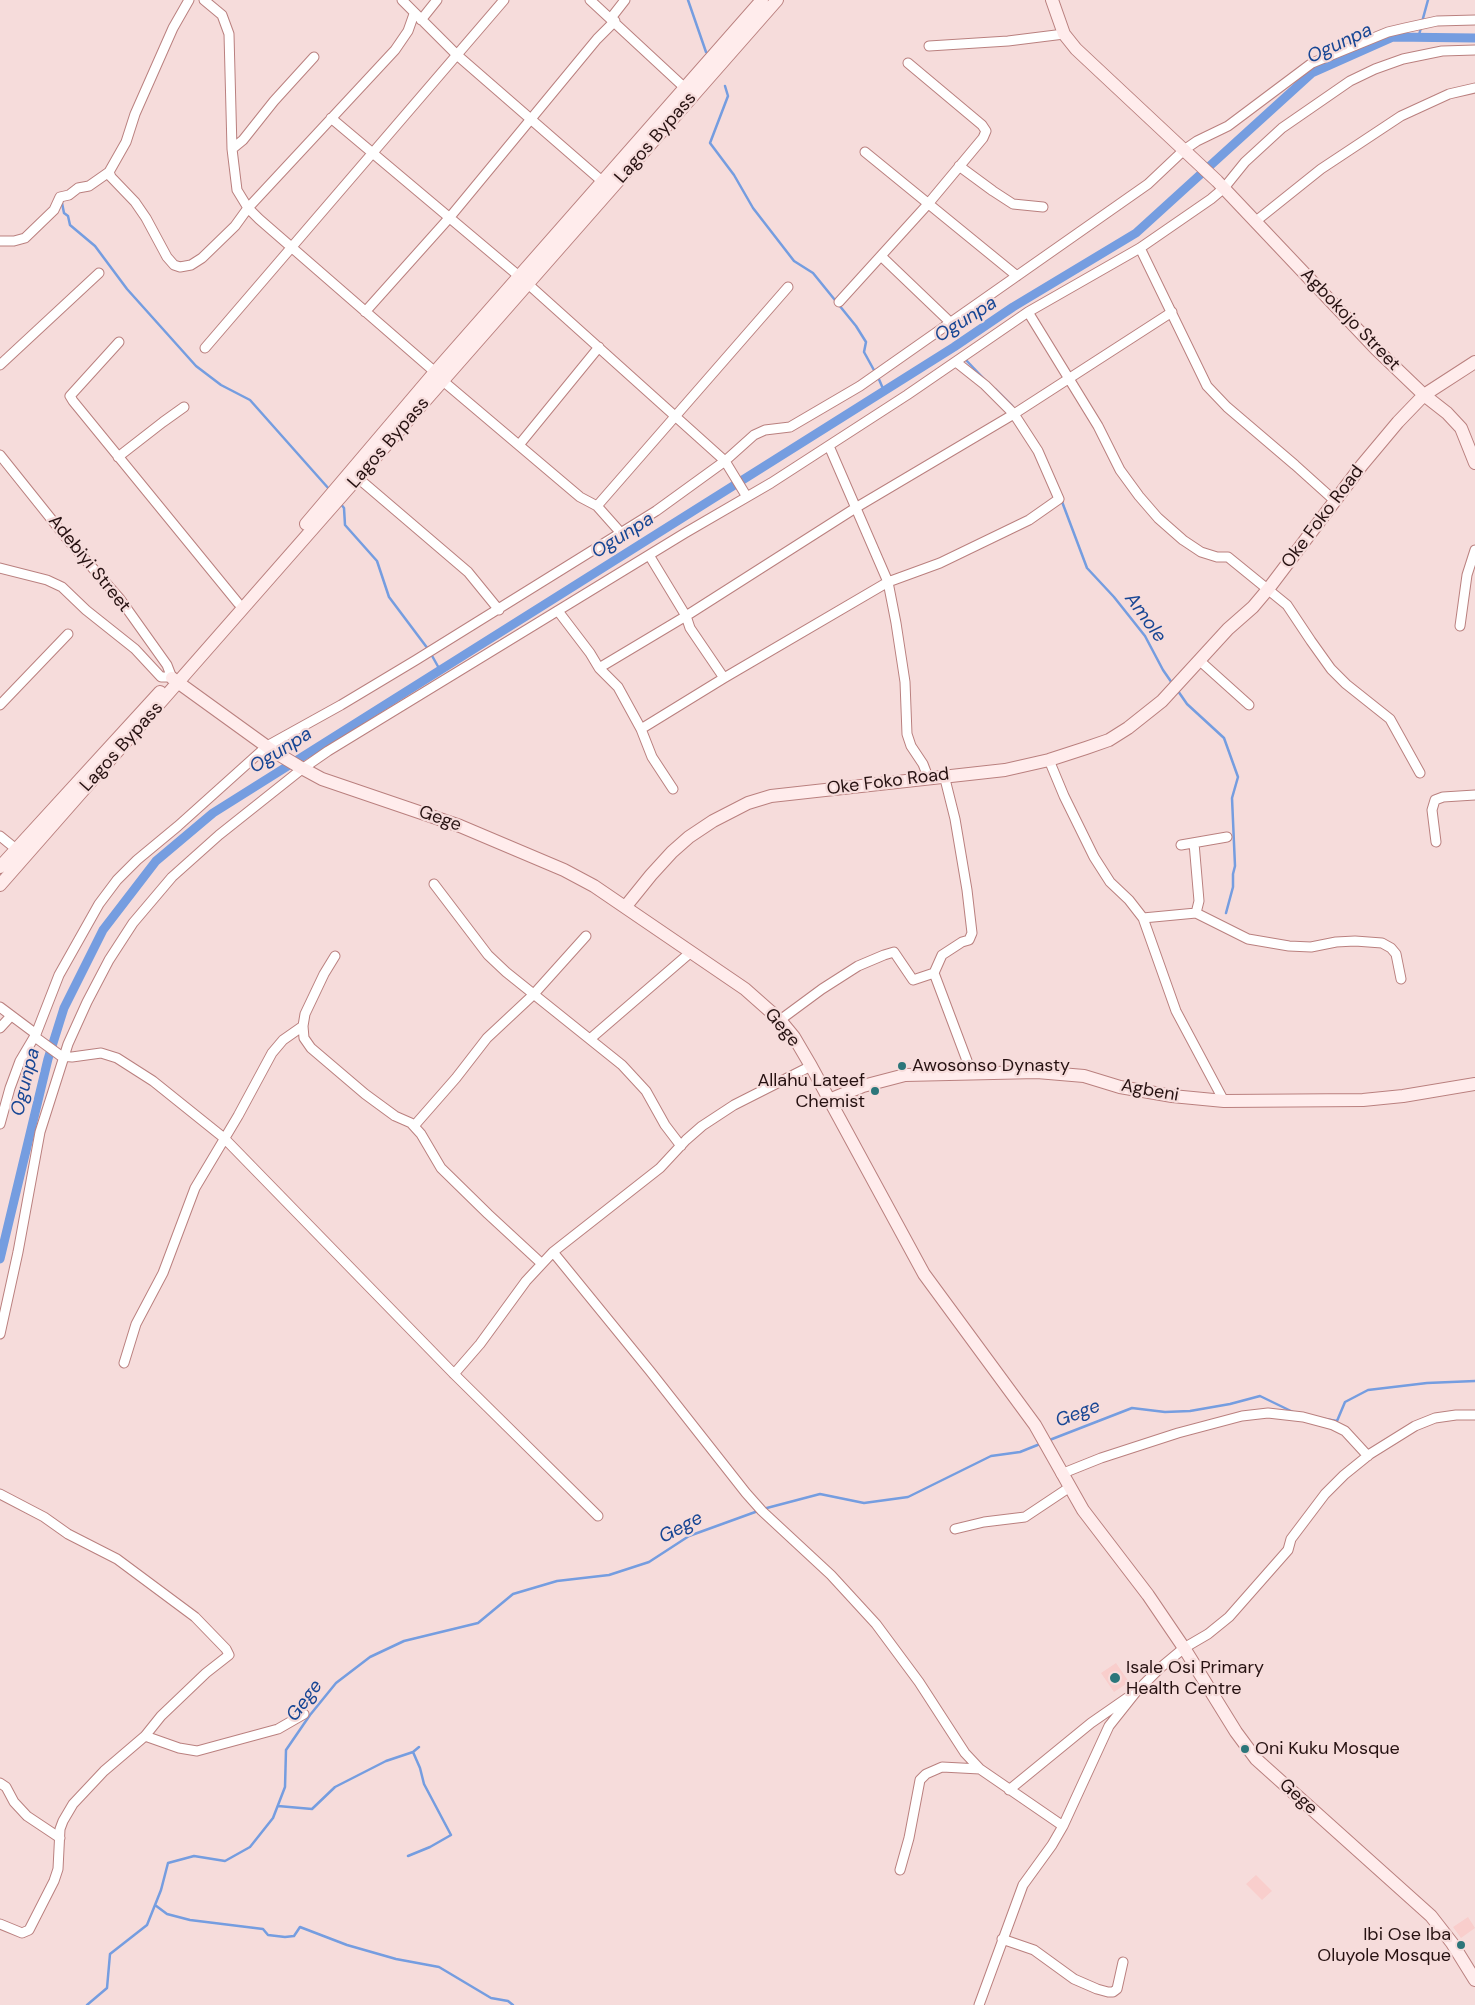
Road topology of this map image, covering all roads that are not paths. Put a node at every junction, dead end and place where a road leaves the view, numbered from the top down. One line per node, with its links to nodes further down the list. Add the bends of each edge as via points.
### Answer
1 (189, 0): 29 (street, via 173,28 126,142)
2 (204, 0): 24 (street, via 222,15 229,34)
3 (402, 0): 11 (street)
4 (437, 0): 11 (street)
5 (504, 0): 17 (street)
6 (590, 0): 12 (street)
7 (625, 0): 12 (street)
8 (762, 0): 21 (street, Lagos Bypass)
9 (777, 0): 43 (street, Lagos Bypass)
10 (1052, 0): 14 (street)
11 (418, 17): 17 (street); 22 (street, via 395,50)
12 (613, 20): 21 (street); 23 (street)
13 (1475, 20): 26 (street, via 1437,21 1388,32 1312,63 1228,126 1197,141)
14 (1064, 34): 15 (street); 26 (street, Agbokojo Street)
15 (929, 46)
16 (1475, 50): 31 (street, via 1442,51 1403,59 1350,82 1282,128)
17 (457, 55): 23 (street); 27 (street)
18 (314, 57): 24 (street, via 243,140)
19 (908, 63): 28 (street, via 982,124 986,131)
20 (1475, 88): 36 (street, via 1449,94 1401,116 1321,169)
21 (686, 89): 30 (street, Lagos Bypass)
22 (331, 118): 27 (street); 34 (street)
23 (532, 120): 30 (street); 35 (street)
24 (232, 148): 34 (street, via 236,190)
25 (864, 152): 32 (street)
26 (1185, 152): 31 (street, Agbokojo Street); 42 (street, via 1148,184)
27 (373, 154): 35 (street); 38 (street)
28 (960, 166): 32 (street); 33 (street, via 1013,204)
29 (109, 172): 34 (street, via 146,218 167,257 180,267 192,265 202,258 235,226); 37 (street, via 89,186 60,197 54,210 24,238)
30 (603, 182): 43 (street, Lagos Bypass)
31 (1220, 185): 36 (street, Agbokojo Street); 39 (street)
32 (928, 204): 40 (street); 42 (street)
33 (1043, 207)
34 (248, 208): 38 (street)
35 (450, 217): 43 (street); 46 (street)
36 (1256, 221): 58 (street, Agbokojo Street, via 1376,349)
37 (0, 241)
38 (292, 248): 46 (street); 52 (street)
39 (1140, 248): 47 (street); 48 (street)
40 (881, 256): 45 (street); 49 (street)
41 (99, 272): 55 (street)
42 (1017, 276): 49 (street)
43 (524, 281): 51 (street); 56 (street, Lagos Bypass)
44 (788, 287): 61 (street)
45 (839, 302)
46 (365, 312): 56 (street)
47 (1028, 312): 53 (street); 57 (street)
48 (1172, 312): 57 (street); 70 (street, via 1207,386)
49 (951, 323): 66 (street, via 860,386 790,427 754,435)
50 (119, 342): 65 (street, via 70,396)
51 (599, 347): 61 (street); 62 (street)
52 (205, 348)
53 (956, 362): 60 (street); 63 (street)
54 (1475, 362): 58 (street, Oke Foko Road)
55 (0, 365)
56 (439, 377): 62 (street); 68 (street, Lagos Bypass); 79 (street, Lagos Bypass)
57 (1067, 378): 60 (street); 78 (street, via 1098,426 1120,470 1158,518 1201,552 1228,557)
58 (1424, 395): 67 (street, Agbokojo Street, via 1461,428); 70 (street, Oke Foko Road, via 1377,445)
59 (184, 408): 65 (street)
60 (1014, 414): 72 (street); 77 (street, via 1038,451 1059,499 1029,520 940,563)
61 (675, 415): 66 (street); 71 (street)
62 (519, 445): 71 (street, via 580,497)
63 (829, 446): 69 (street); 72 (street)
64 (0, 455): 88 (street, Adebiyi Street, via 120,599)
65 (118, 457): 79 (street)
66 (726, 463): 69 (street); 73 (street)
67 (1475, 463)
68 (358, 478): 80 (street, via 468,572); 88 (street, Lagos Bypass)
69 (746, 494): 75 (street)
70 (1335, 501): 78 (street, Oke Foko Road)
71 (597, 506): 73 (street)
72 (857, 507): 77 (street); 82 (street)
73 (621, 533): 80 (street)
74 (1475, 550): 83 (street, via 1467,575)
75 (649, 555): 81 (street); 82 (street)
76 (0, 568): 88 (street, via 62,587 135,649 161,677)
77 (888, 582): 87 (street); 97 (street, via 905,682 907,734 910,746)
78 (1269, 588): 85 (street, Oke Foko Road); 95 (street, via 1287,605 1331,669 1390,719)
79 (238, 602): 88 (street, Lagos Bypass)
80 (499, 610): 92 (street)
81 (558, 611): 86 (street); 94 (street)
82 (686, 616): 86 (street); 87 (street, via 690,628)
83 (1460, 626)
84 (68, 634): 89 (street)
85 (1200, 661): 90 (street); 93 (street, Oke Foko Road, via 1128,728 1109,740)
86 (599, 668): 91 (street, via 618,687)
87 (724, 678): 91 (street)
88 (174, 679): 92 (street, Gege); 105 (street, Lagos Bypass); 108 (street, Lagos Bypass)
89 (0, 705)
90 (1249, 705)
91 (641, 729): 98 (street, via 652,757)
92 (270, 748): 94 (street, Gege); 123 (street, via 117,880 99,904 59,975)
93 (1049, 760): 96 (street, Oke Foko Road, via 1005,770); 111 (street, via 1094,857 1110,882)
94 (300, 768): 109 (street, Gege, via 322,779 460,826 520,851 564,870); 125 (street, via 219,835 148,903 105,968)
95 (1420, 773)
96 (944, 775): 97 (street, Oke Foko Road); 115 (street, via 955,819 972,933 969,940 942,955)
97 (928, 777): 109 (street, Oke Foko Road, via 771,796 748,803 689,837 656,869)
98 (673, 789)
99 (1475, 795): 103 (street, via 1435,800 1432,810)
100 (0, 836): 105 (street)
101 (1227, 837): 102 (street)
102 (1194, 842): 104 (street); 110 (street, via 1199,901)
103 (1436, 842)
104 (1181, 845)
105 (16, 849): 106 (street, Lagos Bypass)
106 (0, 867)
107 (434, 884): 117 (street, via 488,955)
108 (0, 885)
109 (626, 906): 113 (street, Gege)
110 (1196, 913): 111 (street); 116 (street, via 1248,940 1289,946 1355,941 1382,943 1396,954)
111 (1143, 918): 130 (street, via 1176,1012)
112 (586, 936): 117 (street)
113 (691, 952): 120 (street, Gege, via 745,989); 124 (street)
114 (335, 956): 121 (street, via 314,994)
115 (934, 973): 120 (street, via 913,980 894,952 884,955 829,984); 127 (street)
116 (1401, 979)
117 (533, 995): 124 (street); 132 (street, via 486,1038)
118 (0, 1007): 119 (street)
119 (11, 1016): 122 (street); 123 (street)
120 (780, 1020): 126 (street, Gege)
121 (303, 1026): 132 (street, via 304,1038 311,1048 364,1094); 133 (street, via 283,1040 272,1053)
122 (0, 1028)
123 (35, 1036): 125 (street); 131 (street, via 20,1061)
124 (590, 1039): 134 (street, via 646,1090)
125 (62, 1056): 133 (street, via 101,1053 117,1058 153,1080); 137 (street, via 40,1132)
126 (811, 1066): 129 (street, Gege); 134 (street, via 734,1105 702,1126)
127 (972, 1074): 129 (street, Agbeni, via 905,1074); 130 (street, Agbeni, via 1037,1072 1084,1076 1154,1093)
128 (1475, 1084): 130 (street, Agbeni, via 1363,1100)
129 (829, 1100): 142 (street, Gege, via 924,1274 1035,1425)
130 (1224, 1101)
131 (0, 1124)
132 (414, 1126): 136 (street, via 441,1168)
133 (224, 1138): 138 (street, via 195,1188 163,1273 136,1324); 139 (street)
134 (681, 1146): 135 (street, via 660,1168)
135 (553, 1252): 136 (street); 151 (street, via 746,1493 831,1575 876,1624 965,1753)
136 (541, 1263): 139 (street)
137 (0, 1334)
138 (124, 1363)
139 (454, 1374): 145 (street)
140 (1475, 1415): 141 (street, via 1442,1417 1415,1426)
141 (1368, 1456): 142 (street, via 1345,1431 1333,1425 1302,1416 1268,1413 1242,1416 1178,1433); 147 (street, via 1326,1494 1291,1539 1288,1550 1229,1617)
142 (1062, 1474): 143 (street, Gege)
143 (1070, 1487): 146 (street, via 1025,1517); 147 (street, Gege, via 1083,1510)
144 (0, 1494): 150 (street, via 117,1559 195,1617 228,1652 227,1657 161,1716)
145 (598, 1516)
146 (955, 1529)
147 (1184, 1648): 148 (street); 160 (street, Gege, via 1256,1759 1431,1916)
148 (1136, 1692): 153 (street, via 1091,1723); 154 (street, via 1109,1726)
149 (304, 1714): 150 (street, via 278,1729 197,1751)
150 (145, 1736): 155 (street, via 104,1771 74,1804 63,1821)
151 (980, 1769): 153 (street); 156 (street, via 942,1767 920,1780)
152 (0, 1783): 155 (street, via 27,1816)
153 (1009, 1790): 154 (street)
154 (1063, 1826): 158 (street, via 1023,1885)
155 (60, 1838): 157 (street, via 54,1881 32,1926 22,1933)
156 (900, 1870)
157 (0, 1924)
158 (1002, 1939): 159 (street, via 1034,1950 1074,1979 1108,1992 1116,1989); 161 (street)
159 (1123, 1962)
160 (1475, 1980)
161 (978, 2005)

